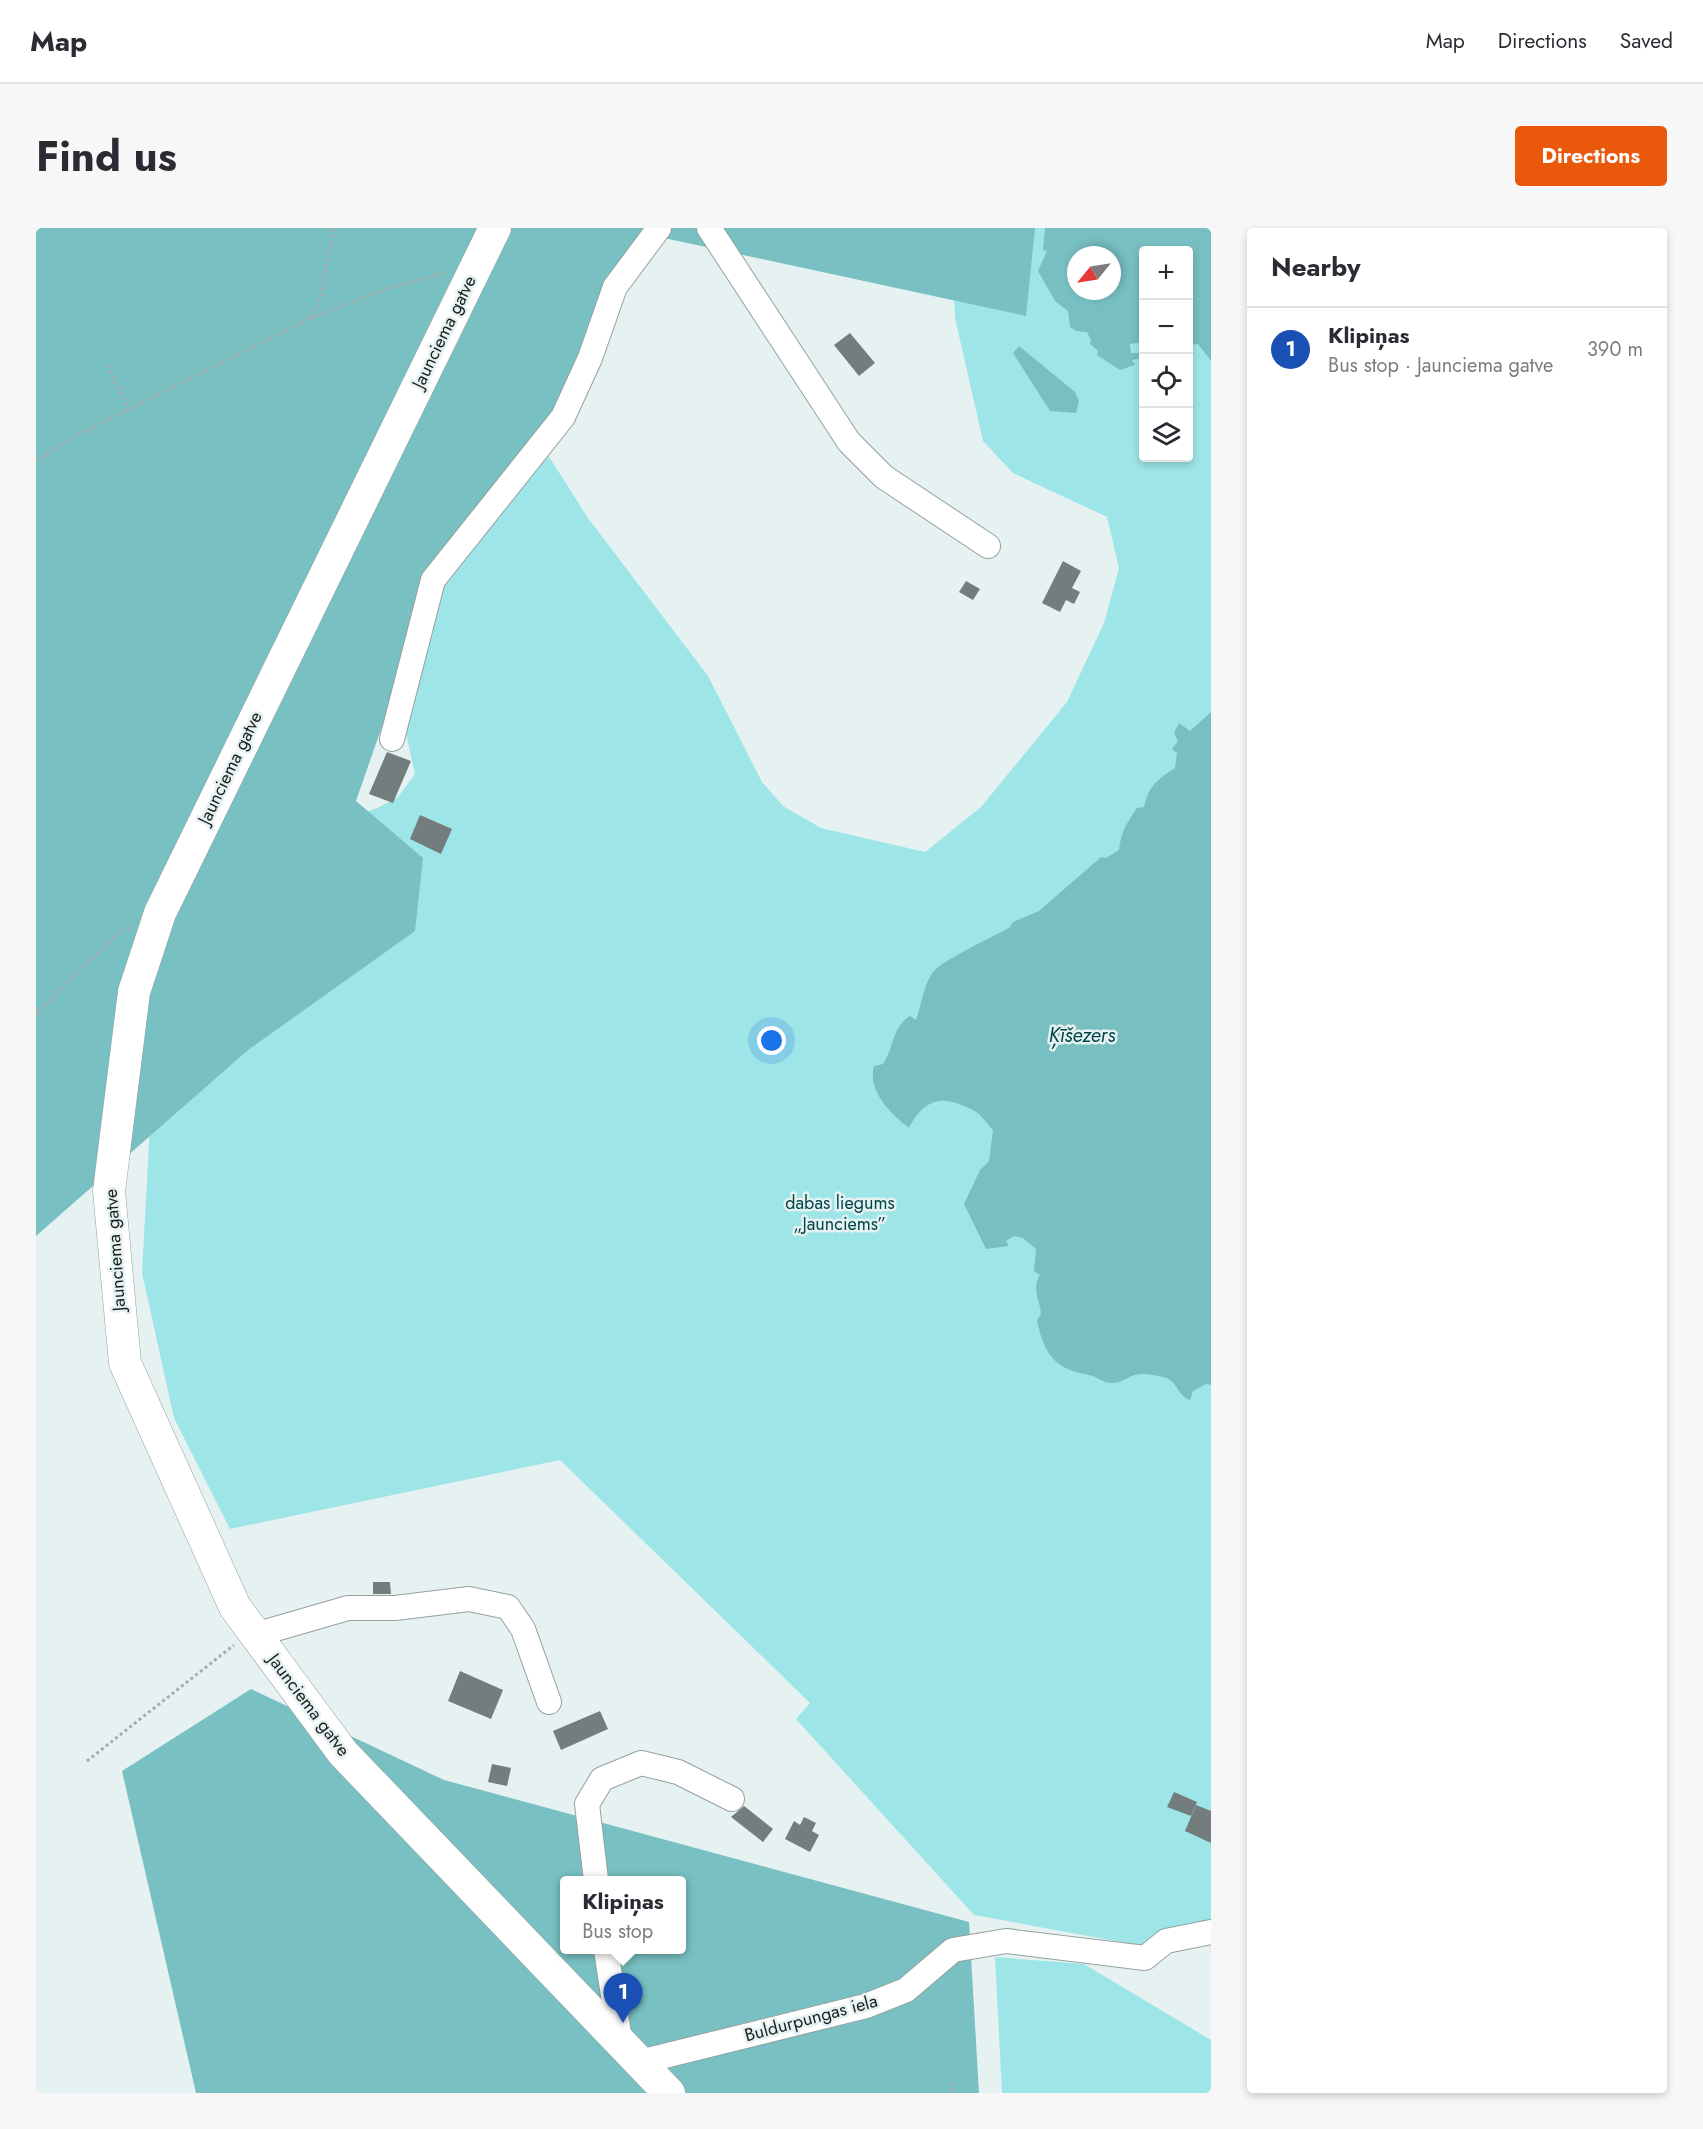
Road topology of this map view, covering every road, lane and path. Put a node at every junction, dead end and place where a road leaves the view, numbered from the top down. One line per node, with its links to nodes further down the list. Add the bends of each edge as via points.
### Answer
1 (334, 228): 6 (path, via 320,299)
2 (495, 228): 5 (main road, Jaunciema gatve)
3 (659, 228): 11 (street, via 615,287 590,358 563,417 433,580)
4 (709, 228): 10 (street, via 849,442 884,477)
5 (479, 261): 6 (path, via 386,289); 12 (main road, Jaunciema gatve)
6 (309, 319): 8 (path)
7 (107, 365): 8 (path)
8 (129, 409): 9 (path)
9 (36, 461)
10 (987, 546)
11 (392, 739)
12 (160, 914): 13 (path, via 119,932); 14 (main road, Jaunciema gatve, via 134,992 108,1191 125,1363 235,1607)
13 (36, 1014)
14 (253, 1632): 15 (street, via 348,1608 395,1608 470,1599 508,1607 523,1629); 16 (path); 21 (main road, Jaunciema gatve, via 343,1753)
15 (549, 1702)
16 (87, 1761)
17 (732, 1799): 18 (street, via 678,1772 641,1763 602,1779 587,1804)
18 (595, 1876)
19 (1211, 1932): 21 (street, Buldurpungas iela, via 1166,1941 1145,1958 1006,1941 952,1950 906,1990 866,2006)
20 (607, 1954): 21 (street)
21 (630, 2051): 23 (main road, Jaunciema gatve)
22 (951, 2082): 24 (path)
23 (669, 2093)
24 (951, 2093)

